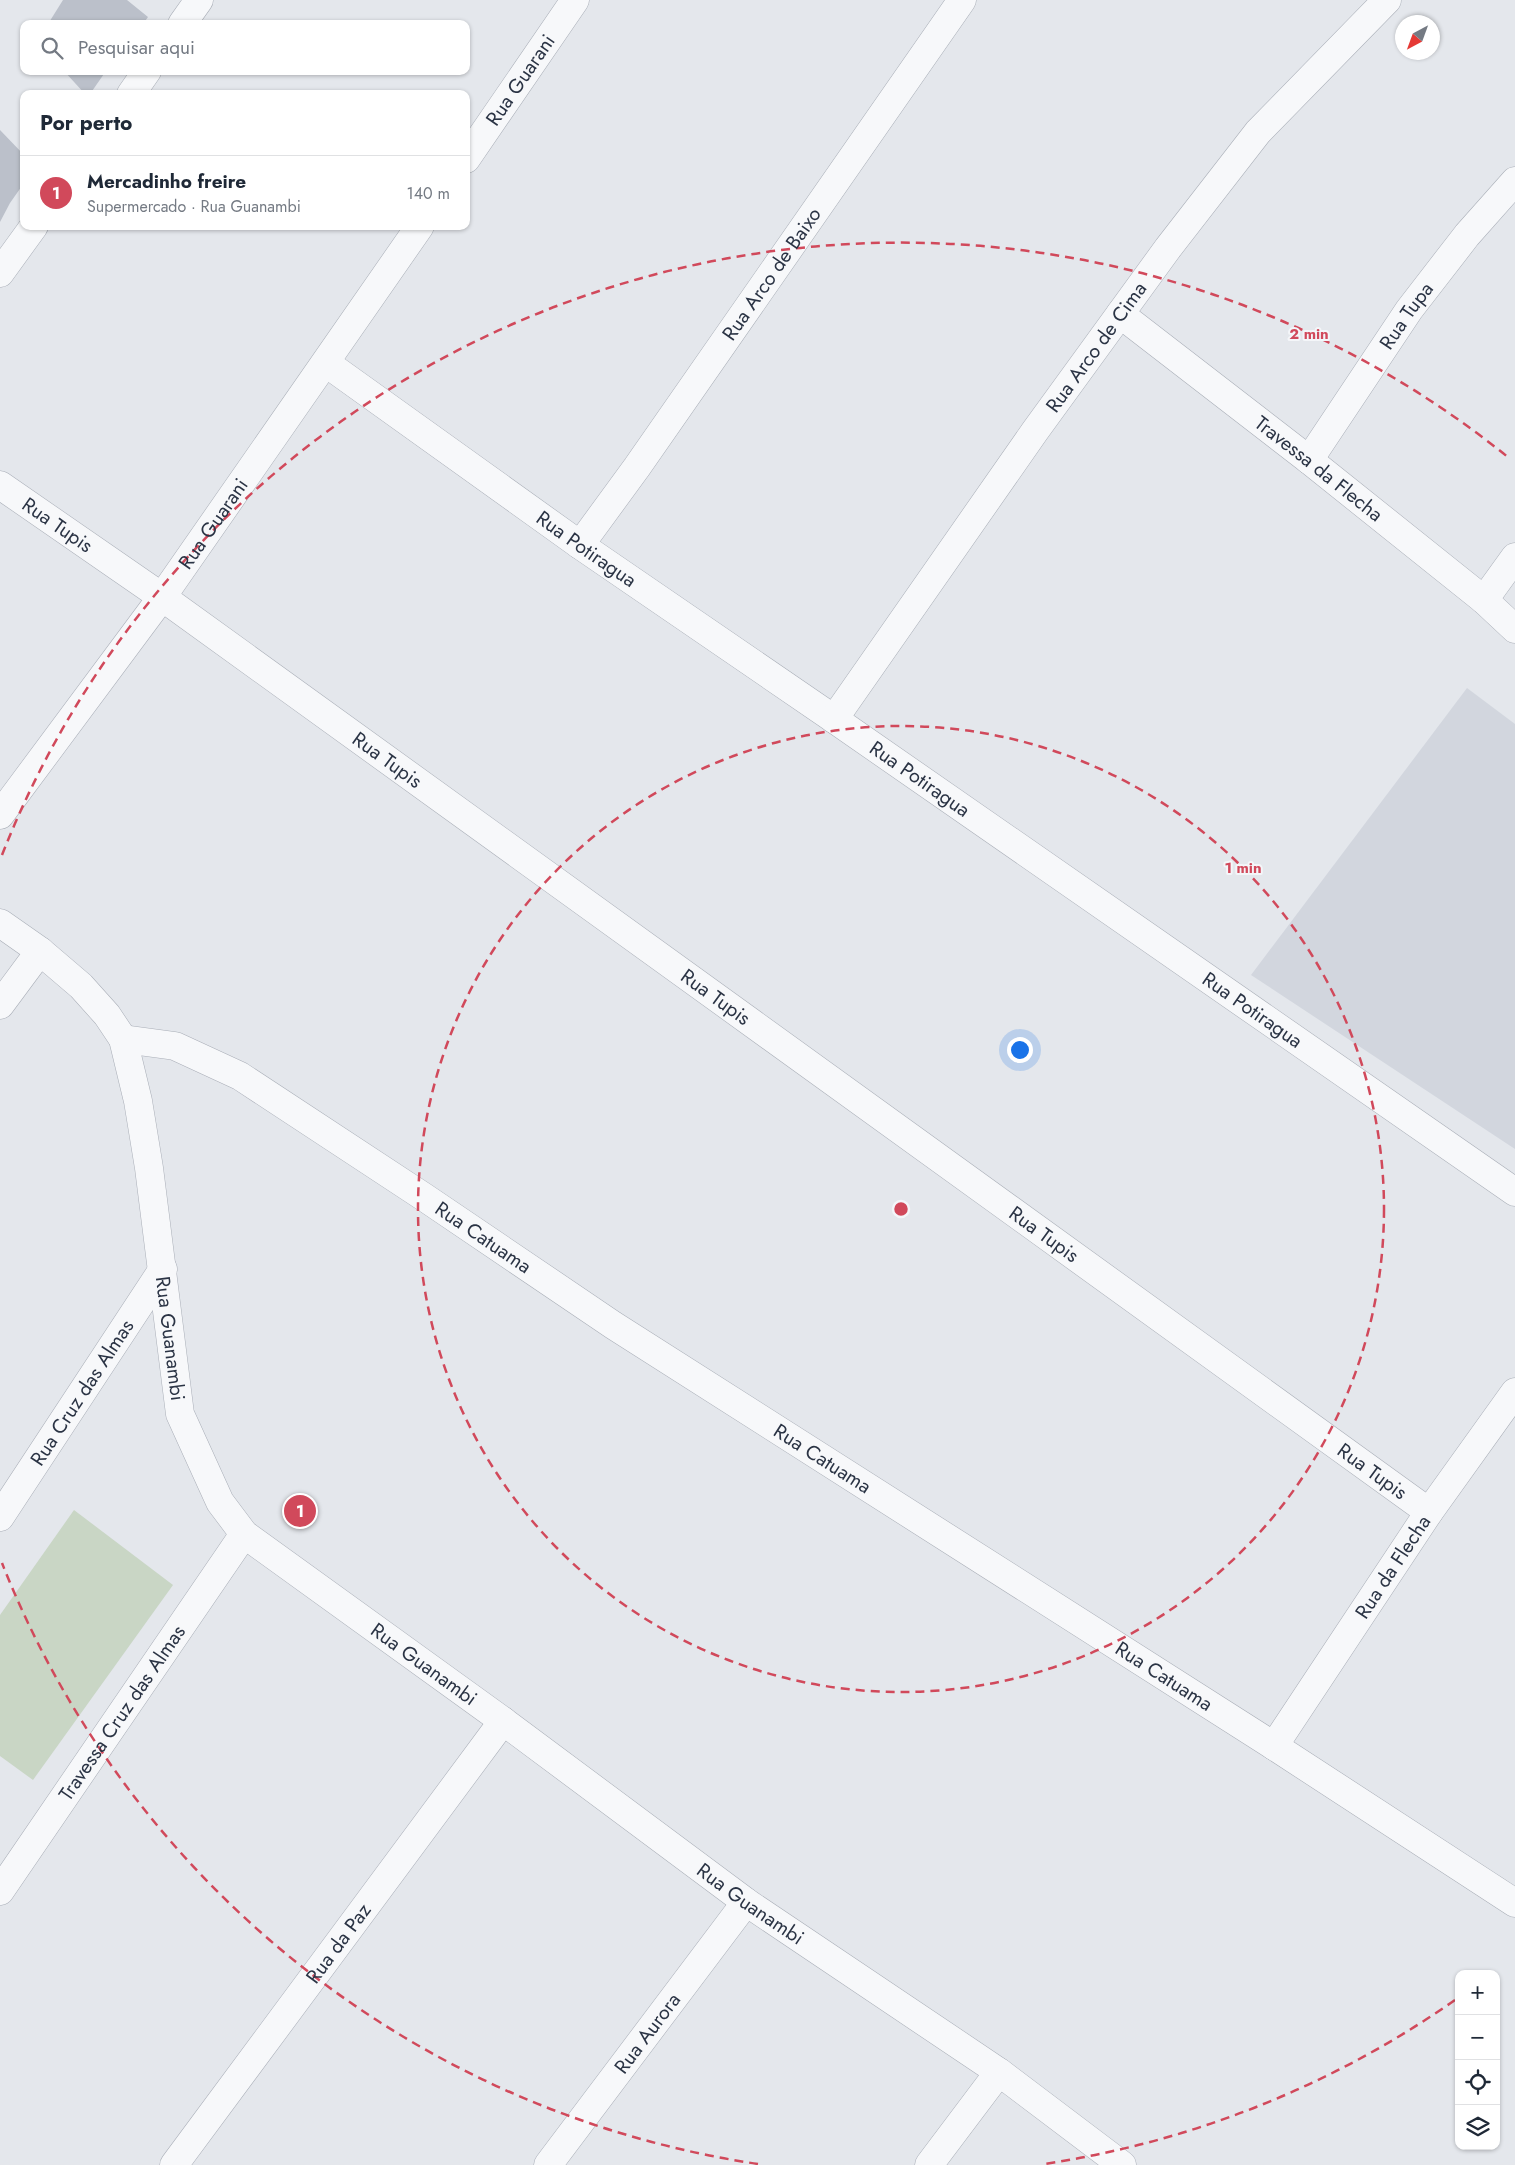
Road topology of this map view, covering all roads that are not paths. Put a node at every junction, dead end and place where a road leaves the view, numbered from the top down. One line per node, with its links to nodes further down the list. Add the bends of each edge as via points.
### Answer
1 (199, 0): 5 (street)
2 (575, 0): 8 (street, Rua Guarani)
3 (962, 0): 17 (street, Rua Arco de Baixo)
4 (1387, 0): 13 (street, Rua Arco de Cima, via 1258,132)
5 (185, 20)
6 (144, 75): 7 (street)
7 (134, 90)
8 (470, 153)
9 (1515, 181): 15 (street, Rua Tupa, via 1467,235 1409,310)
10 (31, 230): 12 (street)
11 (417, 230): 14 (street, Rua Guarani)
12 (0, 273)
13 (1120, 314): 15 (street, Travessa da Flecha); 22 (street, Rua Arco de Cima)
14 (326, 363): 17 (street, Rua Potiragua); 19 (street, Rua Guarani)
15 (1309, 460): 20 (street, Travessa da Flecha)
16 (0, 485): 19 (street, Rua Tupis)
17 (580, 546): 22 (street, Rua Potiragua)
18 (1515, 557): 20 (street)
19 (162, 597): 23 (street, Rua Guarani); 31 (street, Rua Tupis)
20 (1484, 600): 21 (street, Travessa da Flecha)
21 (1515, 629)
22 (834, 719): 28 (street, Rua Potiragua)
23 (0, 815)
24 (0, 923): 25 (street)
25 (40, 951): 26 (street); 27 (street, Rua Guanambi, via 81,986)
26 (0, 1005)
27 (123, 1039): 29 (street, Rua Guanambi, via 138,1100); 35 (street, Rua Catuama, via 175,1046 240,1076 613,1325)
28 (1515, 1192)
29 (164, 1269): 32 (street, Rua Cruz das Almas); 33 (street, Rua Guanambi, via 180,1414 220,1502)
30 (1515, 1392): 31 (street, Rua da Flecha)
31 (1429, 1512): 35 (street, Rua da Flecha)
32 (0, 1517)
33 (244, 1534): 34 (street, Rua Guanambi); 36 (street, Travessa Cruz das Almas)
34 (503, 1721): 38 (street, Rua Guanambi); 40 (street, Rua da Paz)
35 (1274, 1746): 37 (street, Rua Catuama)
36 (0, 1890)
37 (1514, 1900)
38 (746, 1902): 39 (street, Rua Guanambi); 41 (street, Rua Aurora)
39 (999, 2072): 42 (street); 43 (street, Rua Guanambi)
40 (174, 2165)
41 (548, 2165)
42 (929, 2165)
43 (1122, 2165)

